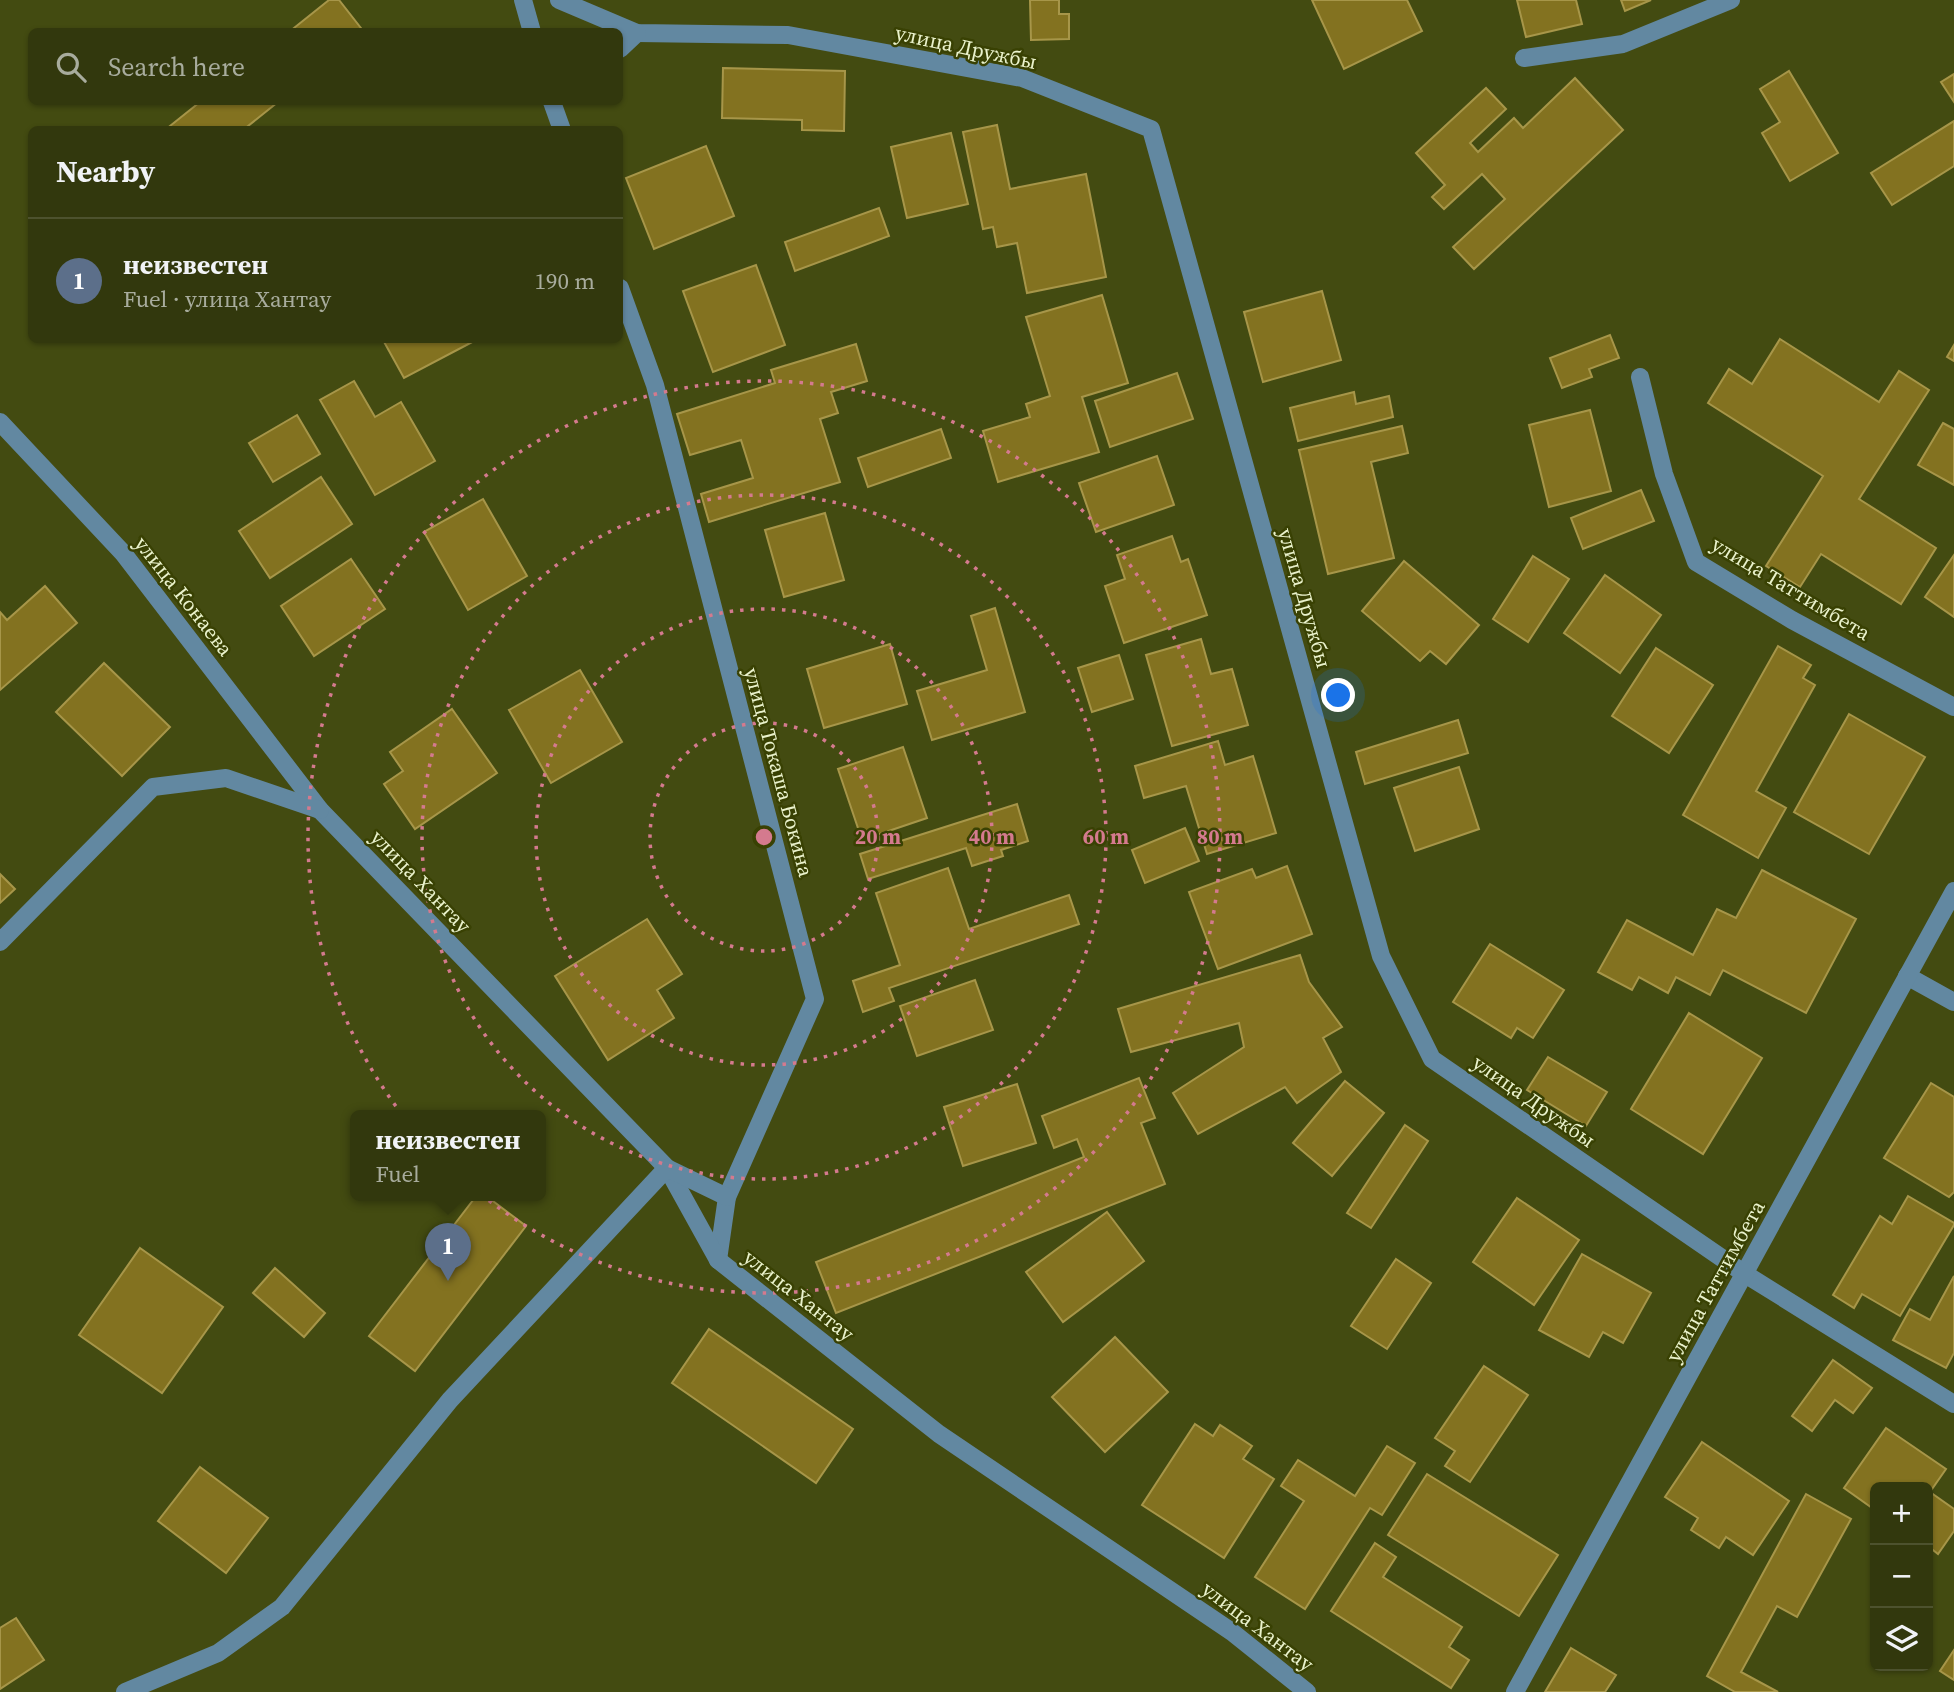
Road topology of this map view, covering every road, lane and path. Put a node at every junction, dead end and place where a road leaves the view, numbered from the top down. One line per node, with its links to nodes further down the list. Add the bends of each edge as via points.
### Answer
1 (523, 0): 4 (street)
2 (559, 0): 5 (street, улица Дружбы)
3 (1731, 0): 7 (street, via 1623,44)
4 (531, 28)
5 (637, 33): 6 (street); 22 (street, улица Дружбы, via 788,35 1022,78 1151,129 1381,956 1432,1059)
6 (623, 45)
7 (1524, 58)
8 (555, 105): 9 (street)
9 (561, 126)
10 (623, 296): 20 (street, улица Токаша Бокина, via 655,385 815,999)
11 (1640, 377): 13 (street, улица Таттимбета, via 1664,474 1696,562 1792,620)
12 (0, 422): 14 (street, улица Конаева, via 123,553)
13 (1954, 707)
14 (320, 810): 16 (street, via 226,778 153,787); 19 (street, улица Хантау)
15 (1954, 891): 17 (street, улица Таттимбета)
16 (0, 942)
17 (1907, 976): 18 (street); 22 (street, улица Таттимбета)
18 (1954, 1002)
19 (667, 1168): 20 (street); 21 (street, улица Хантау); 24 (street, via 450,1400 282,1607 218,1653)
20 (727, 1197): 21 (street, улица Токаша Бокина)
21 (718, 1260): 25 (street, улица Хантау, via 939,1434 1232,1632)
22 (1745, 1274): 23 (street, улица Дружбы); 26 (street, улица Таттимбета)
23 (1954, 1404)
24 (125, 1692)
25 (1307, 1692)
26 (1515, 1692)

